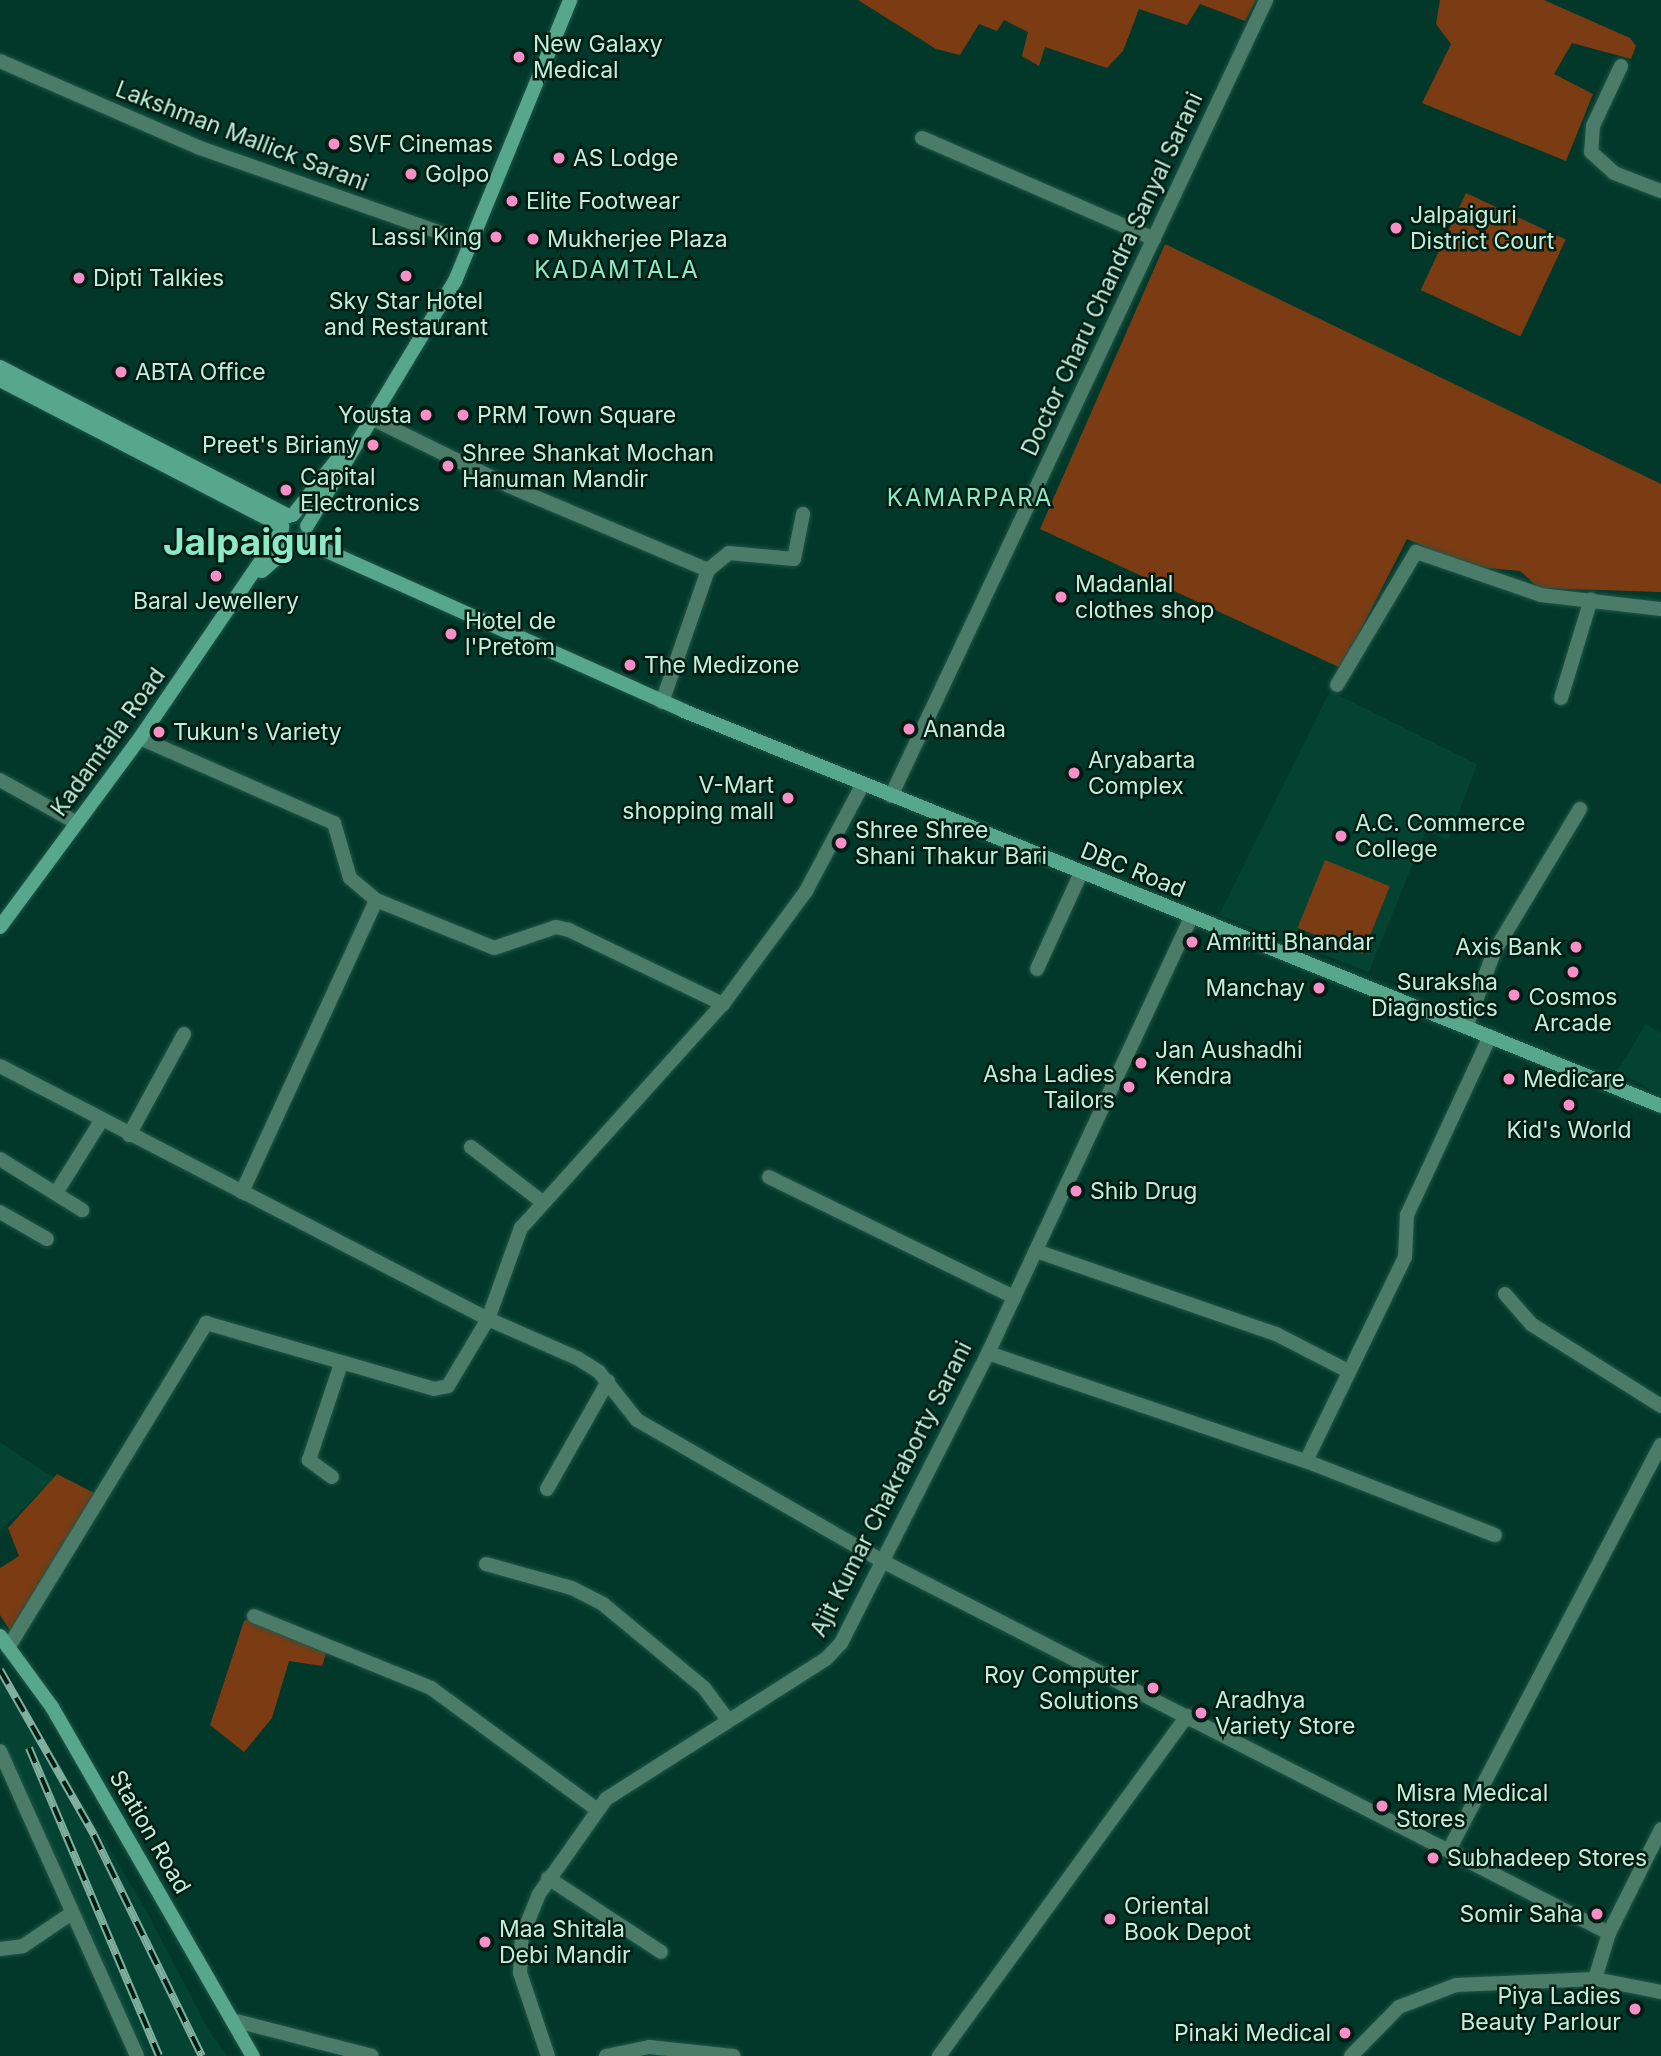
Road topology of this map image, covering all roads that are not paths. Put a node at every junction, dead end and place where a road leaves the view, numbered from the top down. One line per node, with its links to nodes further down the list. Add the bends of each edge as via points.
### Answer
1 (570, 0): 8 (street, Kadamtala Road)
2 (1266, 0): 7 (street, Doctor Charu Chandra Sanyal Sarani)
3 (0, 61): 8 (street, Lakshman Mallick Sarani, via 200,148)
4 (1621, 66): 6 (street, via 1593,127 1591,152 1614,173)
5 (922, 138): 7 (street)
6 (1661, 191)
7 (1154, 239): 25 (street, Doctor Charu Chandra Sanyal Sarani)
8 (472, 244): 11 (street, Kadamtala Road)
9 (0, 367): 13 (street)
10 (0, 380): 13 (street)
11 (371, 418): 13 (street, Kadamtala Road); 14 (street, Kadamtala Road); 15 (street, via 509,486)
12 (803, 514): 15 (street, via 794,559 729,553)
13 (287, 522): 14 (street); 14 (street); 16 (street, Kadamtala Road)
14 (303, 534): 16 (street, Kadamtala Road); 21 (street, DBC Road)
15 (708, 570): 21 (street)
16 (250, 582): 22 (street, Kadamtala Road)
17 (1591, 599): 18 (street); 19 (street, via 1541,594 1416,552); 20 (street)
18 (1661, 609)
19 (1337, 685)
20 (1561, 698)
21 (662, 702): 24 (street, DBC Road)
22 (140, 738): 27 (street, Kadamtala Road); 29 (street, via 334,823 350,878)
23 (0, 780): 27 (street)
24 (863, 784): 25 (street, DBC Road); 33 (street, via 806,891)
25 (891, 796): 28 (street, DBC Road)
26 (1580, 809): 34 (street, via 1494,952)
27 (77, 823): 31 (street, Kadamtala Road)
28 (1081, 873): 30 (street, DBC Road); 32 (street)
29 (376, 900): 33 (street, via 494,948 556,926); 44 (street)
30 (1191, 918): 34 (street, DBC Road); 50 (street, Ajit Kumar Chakraborty Sarani)
31 (0, 927)
32 (1037, 969)
33 (723, 1004): 46 (street)
34 (1466, 1027): 36 (street, DBC Road)
35 (184, 1034): 40 (street)
36 (1490, 1036): 38 (street, DBC Road); 56 (street, via 1407,1214 1405,1257)
37 (0, 1066): 39 (street)
38 (1661, 1106)
39 (101, 1121): 40 (street); 45 (street)
40 (129, 1135): 44 (street)
41 (471, 1147): 46 (street)
42 (0, 1158): 45 (street)
43 (769, 1177): 52 (street)
44 (242, 1192): 53 (street)
45 (56, 1194): 47 (street)
46 (541, 1201): 53 (street, via 513,1243)
47 (82, 1210)
48 (0, 1212): 49 (street)
49 (47, 1239)
50 (1036, 1251): 52 (street, Ajit Kumar Chakraborty Sarani); 56 (street, via 1276,1334)
51 (1505, 1294): 58 (street, via 1531,1324)
52 (1014, 1297): 54 (street, Ajit Kumar Chakraborty Sarani)
53 (488, 1319): 55 (street, via 443,1390); 57 (street, via 578,1358)
54 (988, 1353): 60 (street); 64 (street, Ajit Kumar Chakraborty Sarani)
55 (341, 1364): 61 (street, via 309,1460); 67 (street, via 206,1323)
56 (1348, 1371): 60 (street)
57 (608, 1381): 62 (street); 64 (street, via 637,1420)
58 (1661, 1406)
59 (1661, 1445): 73 (street)
60 (1306, 1461): 63 (street)
61 (332, 1477)
62 (547, 1489)
63 (1495, 1535)
64 (882, 1560): 68 (street); 69 (street, Ajit Kumar Chakraborty Sarani, via 831,1655)
65 (486, 1564): 69 (street, via 572,1588 603,1604 704,1688)
66 (254, 1616): 71 (street, via 430,1688)
67 (4, 1642): 81 (street, Station Road, via 52,1707)
68 (1187, 1716): 73 (street); 88 (street, via 1066,1874)
69 (727, 1720): 71 (street, Ajit Kumar Chakraborty Sarani)
70 (0, 1751): 75 (street)
71 (595, 1808): 74 (street, Ajit Kumar Chakraborty Sarani)
72 (1661, 1829): 76 (street)
73 (1449, 1850): 76 (street)
74 (548, 1878): 78 (street); 85 (street, Ajit Kumar Chakraborty Sarani, via 519,1951)
75 (72, 1913): 77 (street, via 23,1946); 82 (street)
76 (1609, 1933): 79 (street)
77 (0, 1949)
78 (661, 1952)
79 (1595, 1979): 80 (street); 89 (street, via 1436,1989 1386,2017)
80 (1661, 1992)
81 (236, 2021): 83 (street, Station Road); 84 (street)
82 (137, 2056)
83 (253, 2056)
84 (372, 2056)
85 (548, 2056)
86 (607, 2056): 87 (street, via 649,2046)
87 (734, 2056)
88 (939, 2056)
89 (1351, 2056)

